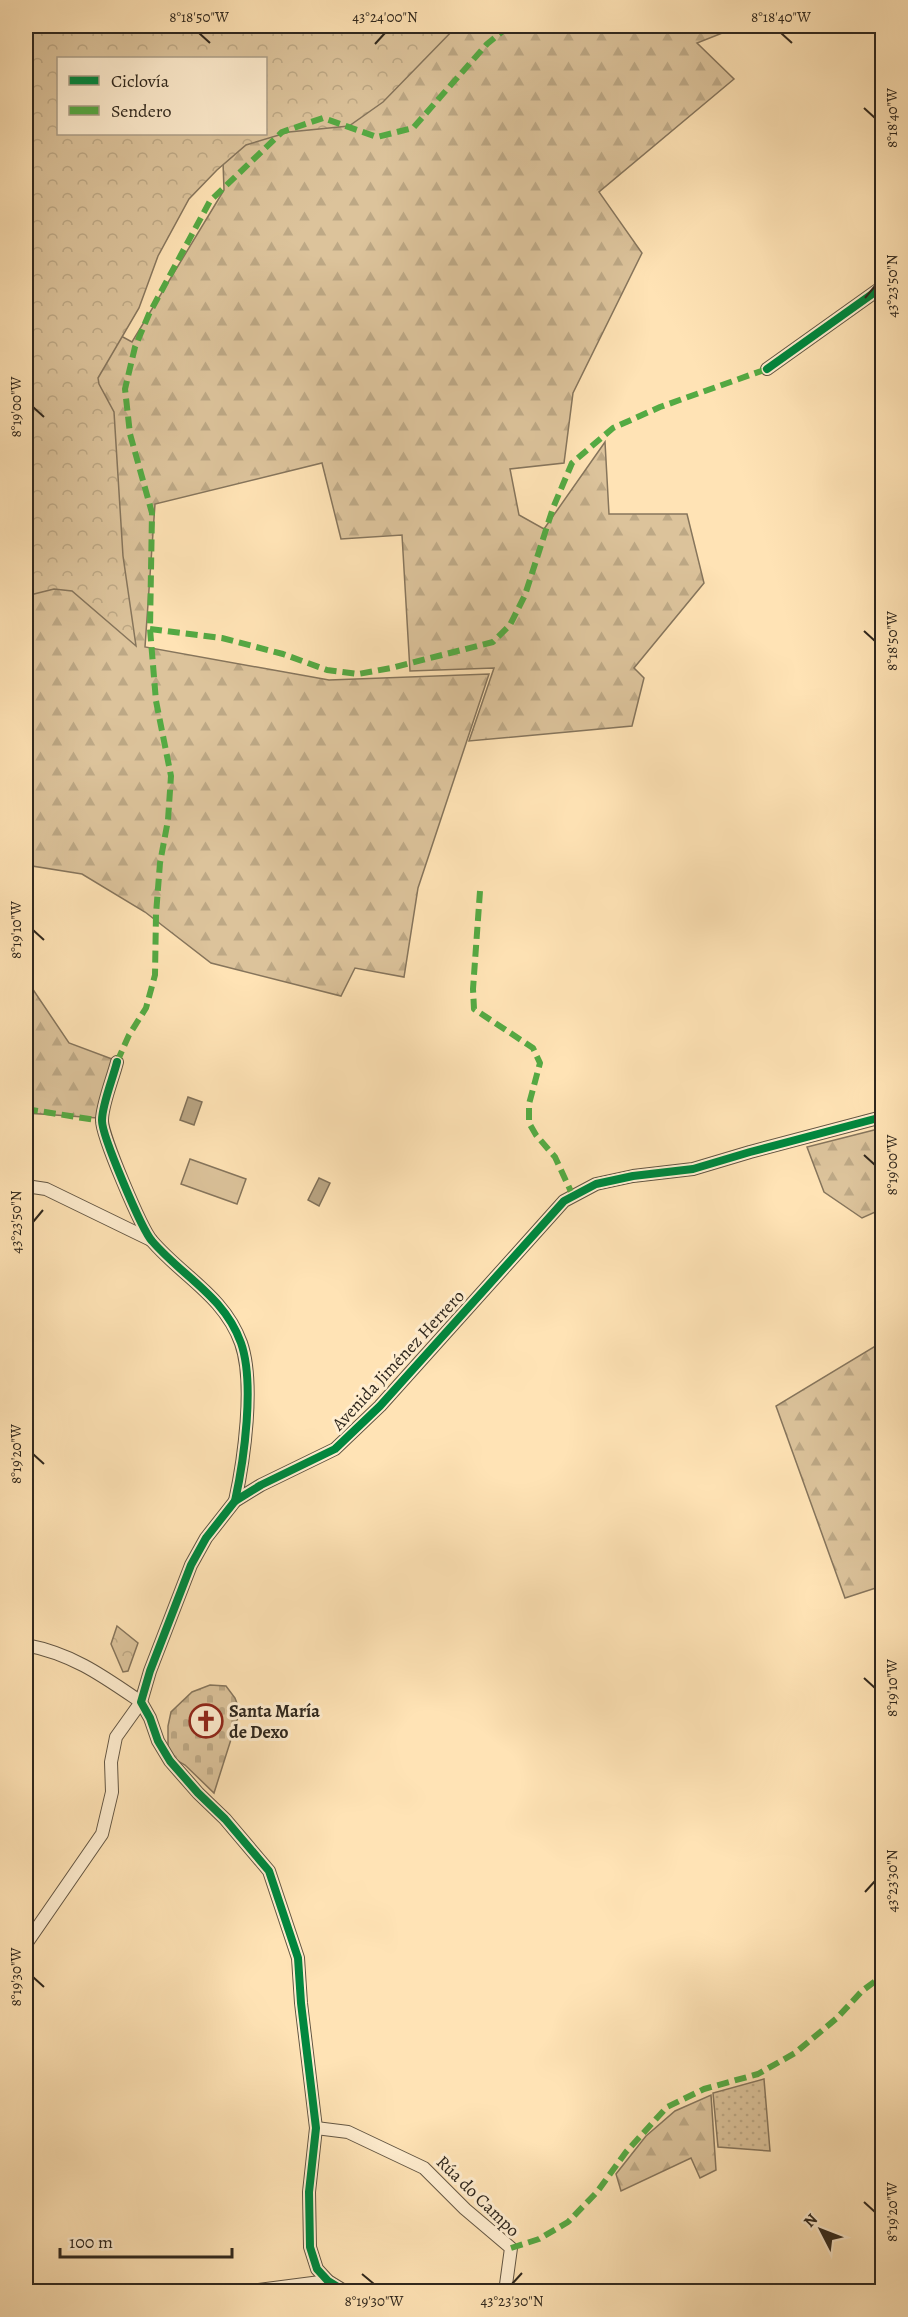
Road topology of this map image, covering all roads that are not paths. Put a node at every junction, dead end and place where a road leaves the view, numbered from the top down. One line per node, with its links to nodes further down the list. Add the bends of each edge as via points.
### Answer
1 (882, 287): 2 (street)
2 (767, 369)
3 (117, 1062): 6 (street, via 102,1121 116,1164)
4 (882, 1117): 7 (street, Avenida Jiménez Herrero, via 693,1169 596,1184 564,1201 380,1406 335,1449)
5 (26, 1186): 6 (street, via 46,1189)
6 (151, 1240): 7 (street, via 220,1305 242,1345 247,1395)
7 (235, 1501): 9 (street, Avenida Jiménez Herrero, via 191,1565)
8 (26, 1646): 9 (street, via 66,1656 92,1668)
9 (141, 1702): 10 (street, Avenida Jiménez Herrero, via 116,1737 111,1762 112,1792 102,1834); 11 (street, via 170,1761 269,1871 298,1958)
10 (26, 1944)
11 (316, 2128): 12 (street, via 309,2192 310,2247 317,2269); 16 (street, Rúa do Campo, via 348,2132 424,2168 511,2248)
12 (328, 2281): 13 (street); 15 (street)
13 (257, 2291): 14 (street)
14 (242, 2292)
15 (346, 2292)
16 (505, 2292)

